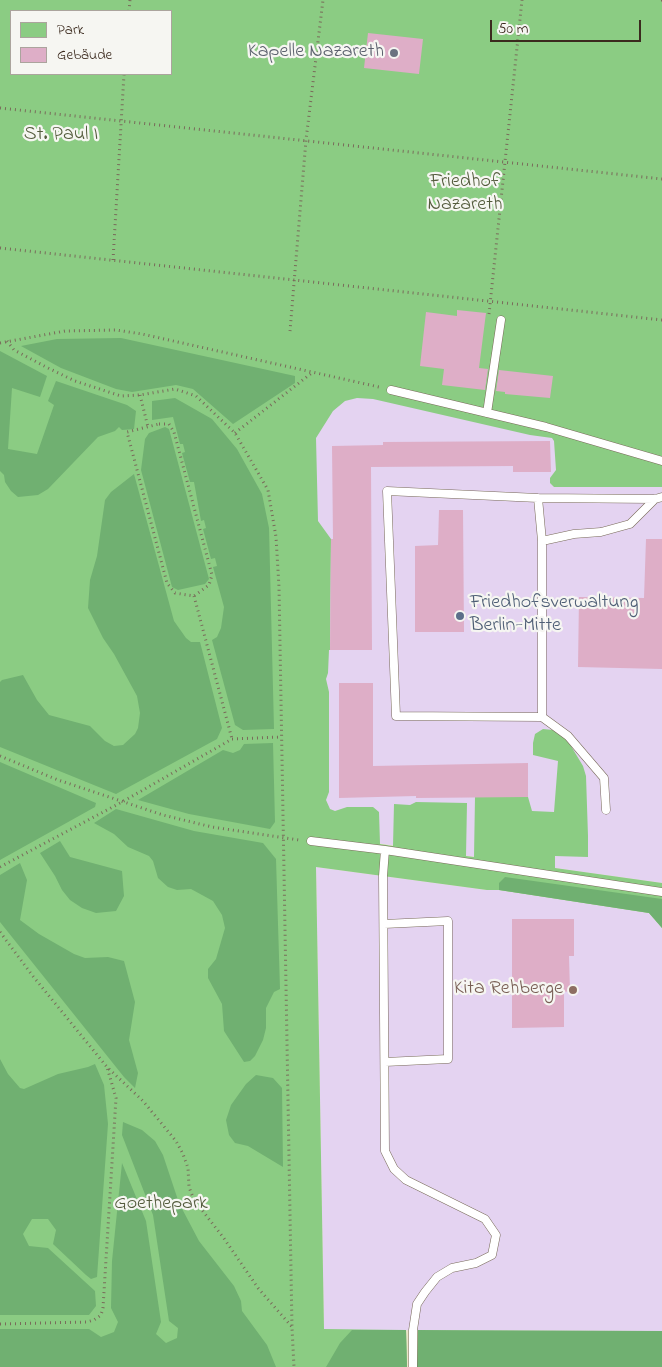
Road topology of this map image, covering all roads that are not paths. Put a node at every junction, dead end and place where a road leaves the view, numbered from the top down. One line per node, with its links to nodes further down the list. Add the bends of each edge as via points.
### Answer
1 (501, 320): 3 (lane)
2 (392, 390): 3 (lane)
3 (487, 413): 4 (lane)
4 (662, 461)
5 (538, 498): 6 (lane); 7 (lane); 8 (lane, via 387,491 396,716)
6 (658, 498): 7 (lane, via 630,524)
7 (542, 541): 8 (lane)
8 (542, 717): 9 (lane, via 568,736 604,778)
9 (606, 810)
10 (311, 841): 11 (lane)
11 (385, 850): 12 (lane); 13 (lane)
12 (662, 892)
13 (384, 924): 14 (lane); 14 (lane, via 448,921 448,1059)
14 (385, 1062): 15 (lane, via 385,1151 394,1169 406,1180 485,1219 496,1234 492,1255 476,1263 452,1268 437,1277 417,1304)
15 (413, 1367)

